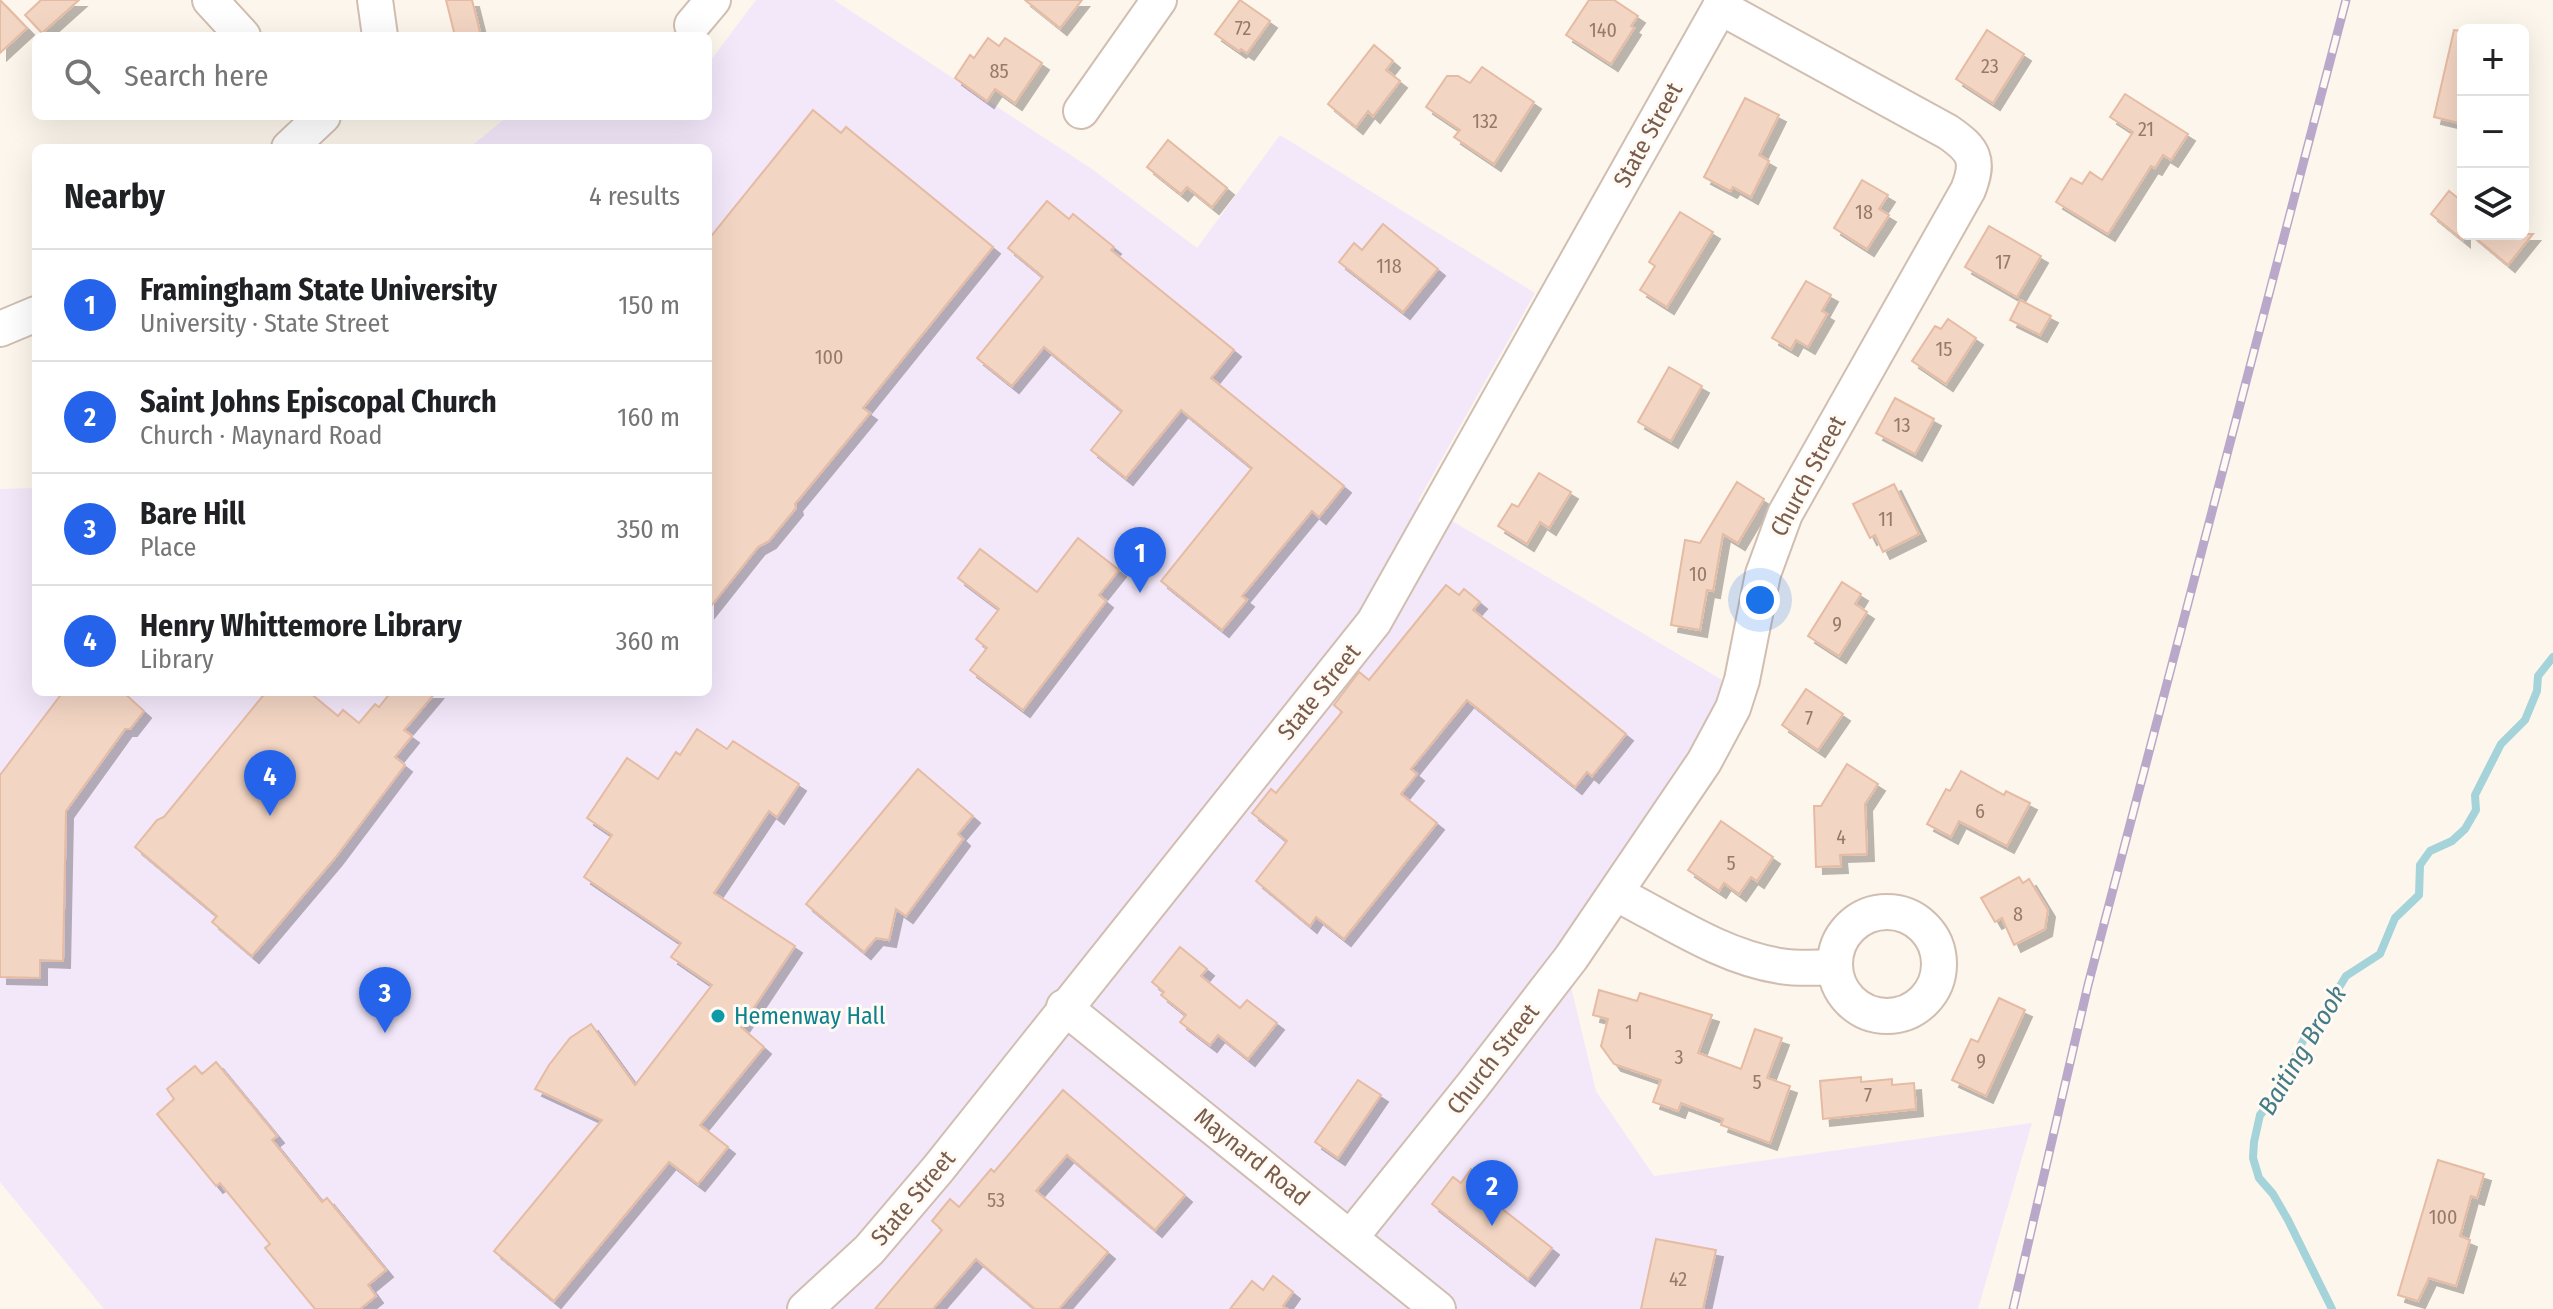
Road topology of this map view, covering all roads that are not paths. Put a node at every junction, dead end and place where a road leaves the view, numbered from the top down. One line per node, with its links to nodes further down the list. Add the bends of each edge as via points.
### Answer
1 (375, 0): 6 (street)
2 (1159, 0): 7 (street)
3 (216, 2): 5 (street)
4 (1722, 4): 12 (street, Church Street, via 1948,132 1965,144 1974,158 1975,174 1785,514 1763,574 1733,708); 14 (street, State Street, via 1374,622)
5 (240, 32)
6 (379, 32)
7 (1081, 111)
8 (316, 120): 9 (street)
9 (293, 144)
10 (32, 316): 11 (street)
11 (0, 329)
12 (1617, 894): 13 (street, via 1752,959 1779,966); 15 (street, Church Street)
13 (1835, 967)
14 (1064, 1007): 15 (street, Maynard Road); 16 (street, State Street, via 899,1217)
15 (1351, 1237): 17 (street, Maynard Road)
16 (805, 1309)
17 (1438, 1309)

